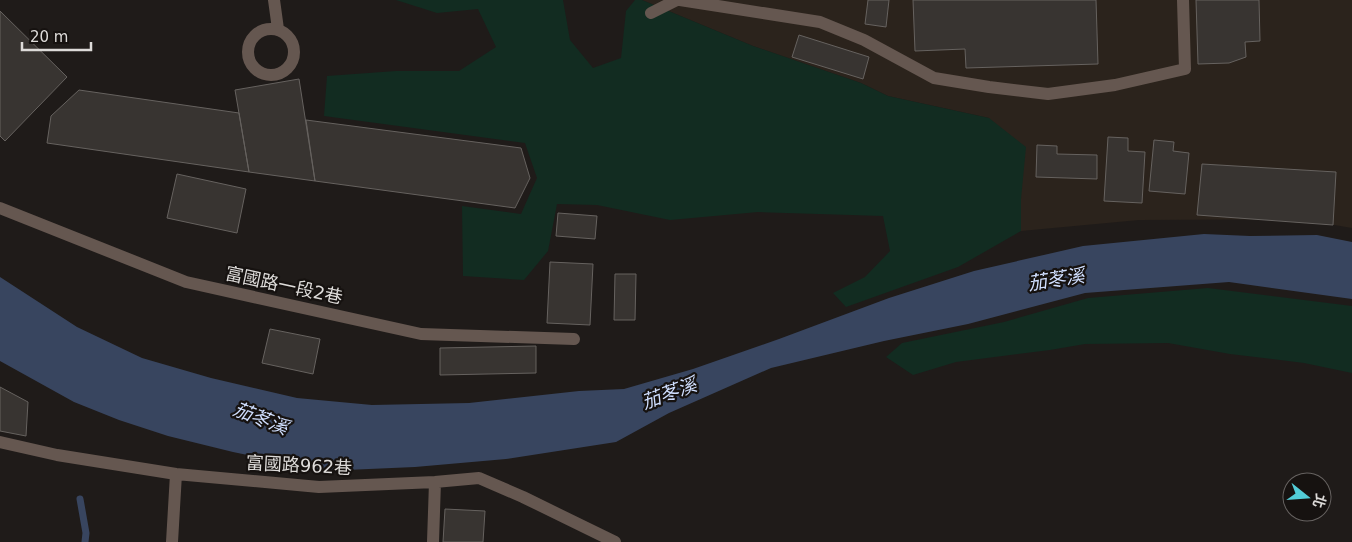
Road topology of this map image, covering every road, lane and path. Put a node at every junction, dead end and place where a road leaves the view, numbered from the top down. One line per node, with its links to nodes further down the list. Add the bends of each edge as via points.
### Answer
1 (274, 0): 5 (lane)
2 (678, 0): 3 (lane, via 820,22 864,40 934,78 1048,94 1115,85 1186,69); 4 (lane)
3 (1183, 0)
4 (651, 13)
5 (278, 29)
6 (0, 208): 7 (lane, 富國路一段2巷, via 186,282 421,334)
7 (574, 339)
8 (0, 442): 9 (lane, 富國路962巷, via 57,455)
9 (176, 474): 10 (lane, 富國路962巷, via 319,488); 11 (lane)
10 (435, 482): 12 (lane); 13 (lane, 富國路962巷, via 479,478)
11 (172, 542)
12 (433, 542)
13 (615, 542)

